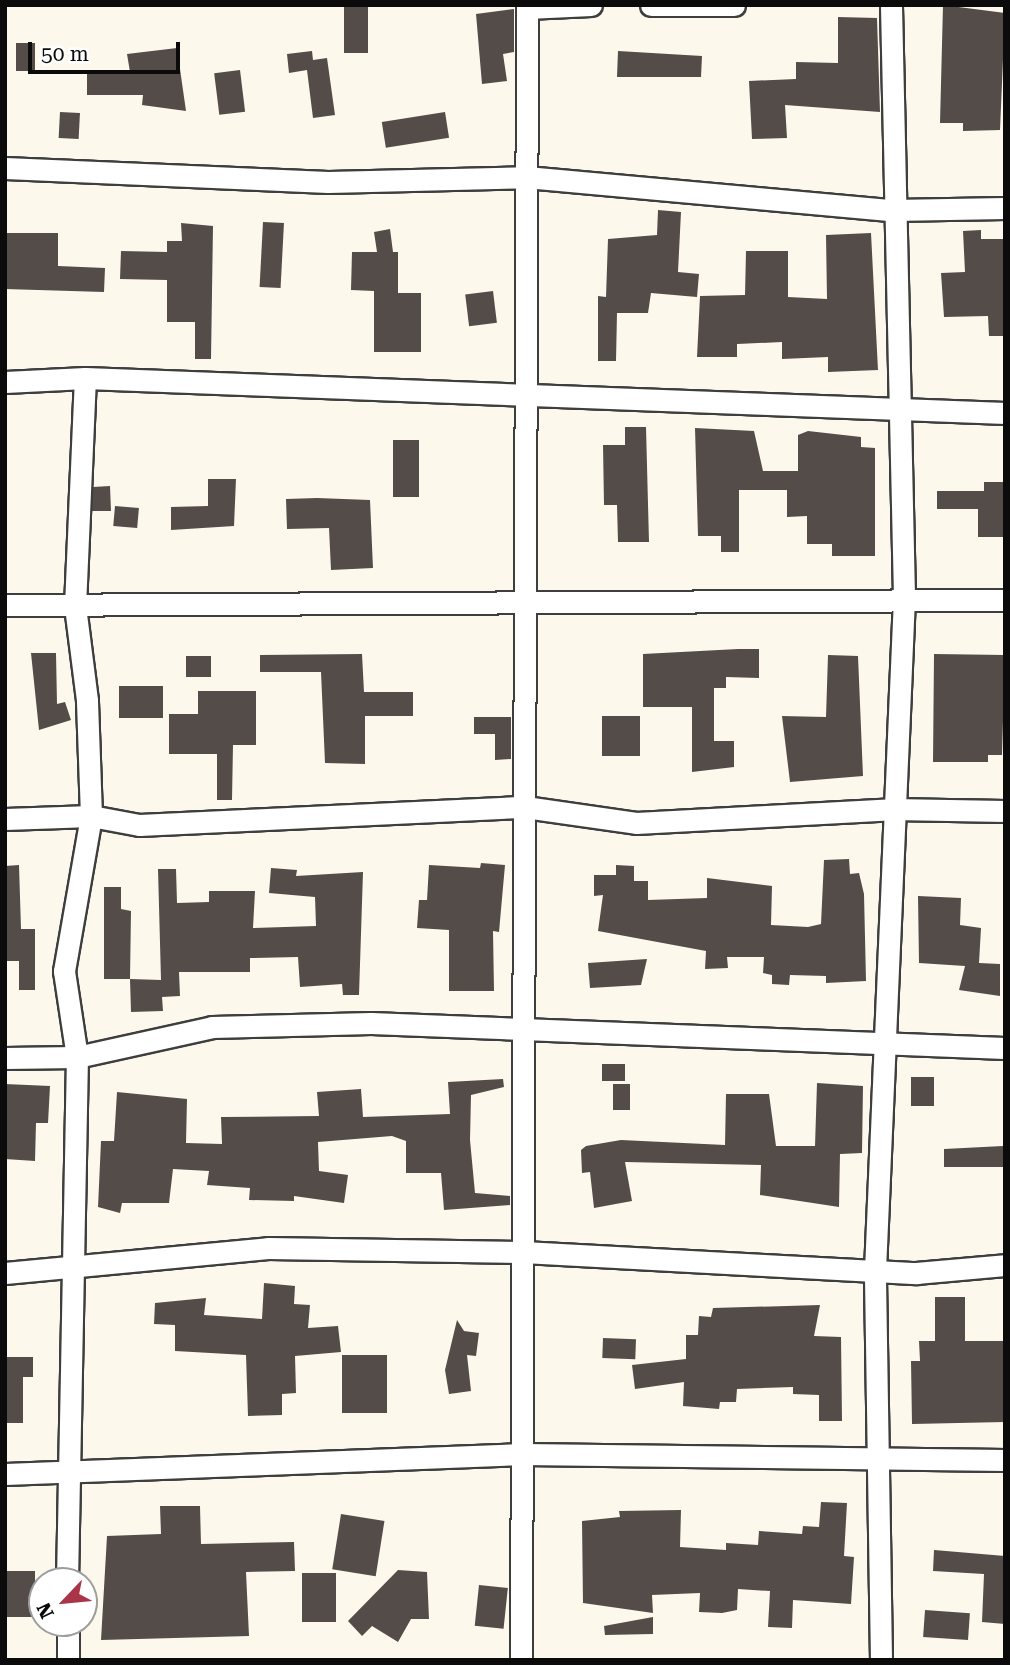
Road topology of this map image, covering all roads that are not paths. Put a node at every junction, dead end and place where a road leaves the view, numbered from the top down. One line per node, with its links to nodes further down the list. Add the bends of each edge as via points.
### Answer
1 (591, 5): 5 (street)
2 (651, 5): 3 (street)
3 (734, 5)
4 (891, 5): 9 (street)
5 (527, 7): 7 (street)
6 (5, 168): 7 (street, via 328,183)
7 (526, 177): 9 (street); 12 (street)
8 (1005, 208): 9 (street)
9 (892, 210): 14 (street)
10 (85, 378): 11 (street); 12 (street); 19 (street)
11 (5, 382)
12 (526, 398): 14 (street); 17 (street)
13 (1005, 413): 14 (street)
14 (898, 414): 15 (street)
15 (904, 597): 16 (street); 17 (street); 21 (street)
16 (1005, 600)
17 (525, 603): 19 (street); 20 (street)
18 (5, 605): 19 (street)
19 (75, 606): 23 (street, via 87,700)
20 (525, 807): 21 (street, via 636,823); 23 (street, via 139,825); 25 (street)
21 (892, 809): 22 (street); 26 (street)
22 (1005, 811)
23 (91, 816): 24 (street); 28 (street, via 64,971)
24 (5, 819)
25 (524, 1028): 26 (street); 28 (street, via 370,1023 212,1027); 30 (street)
26 (882, 1041): 27 (street); 32 (street)
27 (1005, 1048)
28 (76, 1057): 29 (street); 33 (street)
29 (5, 1058)
30 (523, 1252): 32 (street); 33 (street, via 268,1248); 35 (street)
31 (1005, 1265): 32 (street)
32 (875, 1270): 36 (street)
33 (71, 1271): 34 (street); 38 (street)
34 (5, 1273)
35 (523, 1454): 36 (street); 38 (street); 43 (street)
36 (875, 1459): 37 (street); 44 (street)
37 (1005, 1460)
38 (66, 1473): 39 (street); 40 (street)
39 (5, 1474)
40 (67, 1567)
41 (68, 1637): 42 (street)
42 (68, 1660)
43 (521, 1660)
44 (881, 1660)

